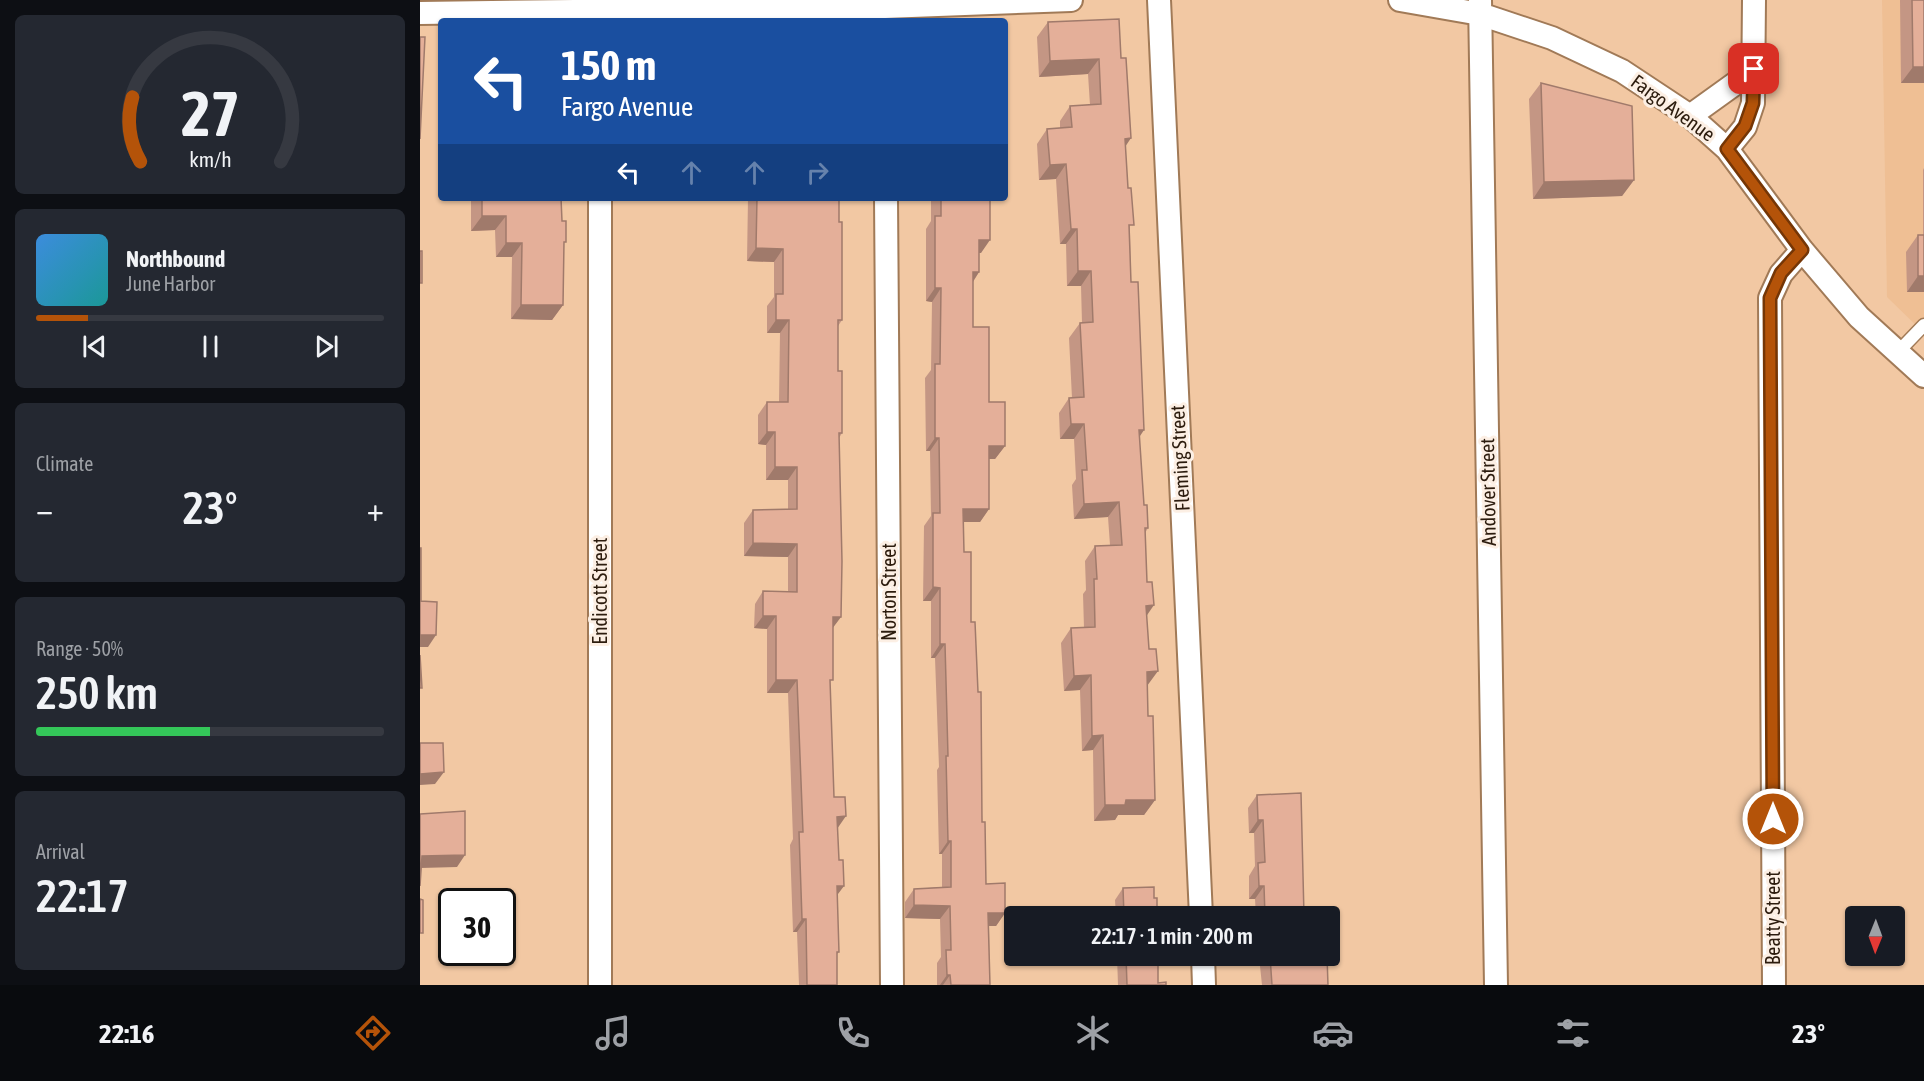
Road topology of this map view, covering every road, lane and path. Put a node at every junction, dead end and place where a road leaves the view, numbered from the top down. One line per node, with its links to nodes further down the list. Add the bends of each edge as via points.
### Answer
1 (1071, 0): 5 (street)
2 (1159, 0): 19 (street, Fleming Street)
3 (1400, 0): 6 (street, Fargo Avenue)
4 (1754, 0): 10 (street)
5 (1023, 1): 8 (street)
6 (1480, 7): 11 (street, Fargo Avenue, via 1622,71); 24 (street, Andover Street)
7 (420, 13): 9 (street)
8 (884, 14): 9 (street)
9 (600, 16)
10 (1754, 69): 11 (street); 12 (street, via 1753,103 1745,126)
11 (1689, 116): 12 (street, Fargo Avenue)
12 (1727, 149): 15 (street, Fargo Avenue)
13 (600, 201): 21 (street, Endicott Street)
14 (886, 201): 22 (street, Norton Street)
15 (1802, 250): 17 (street, Fargo Avenue, via 1859,317); 25 (street, Beatty Street, via 1781,273 1770,298)
16 (1924, 325): 17 (lane)
17 (1897, 353): 18 (street, Fargo Avenue)
18 (1924, 376)
19 (1201, 906)
20 (1203, 966): 23 (street)
21 (600, 985)
22 (892, 985)
23 (1204, 985)
24 (1496, 985)
25 (1774, 985)

